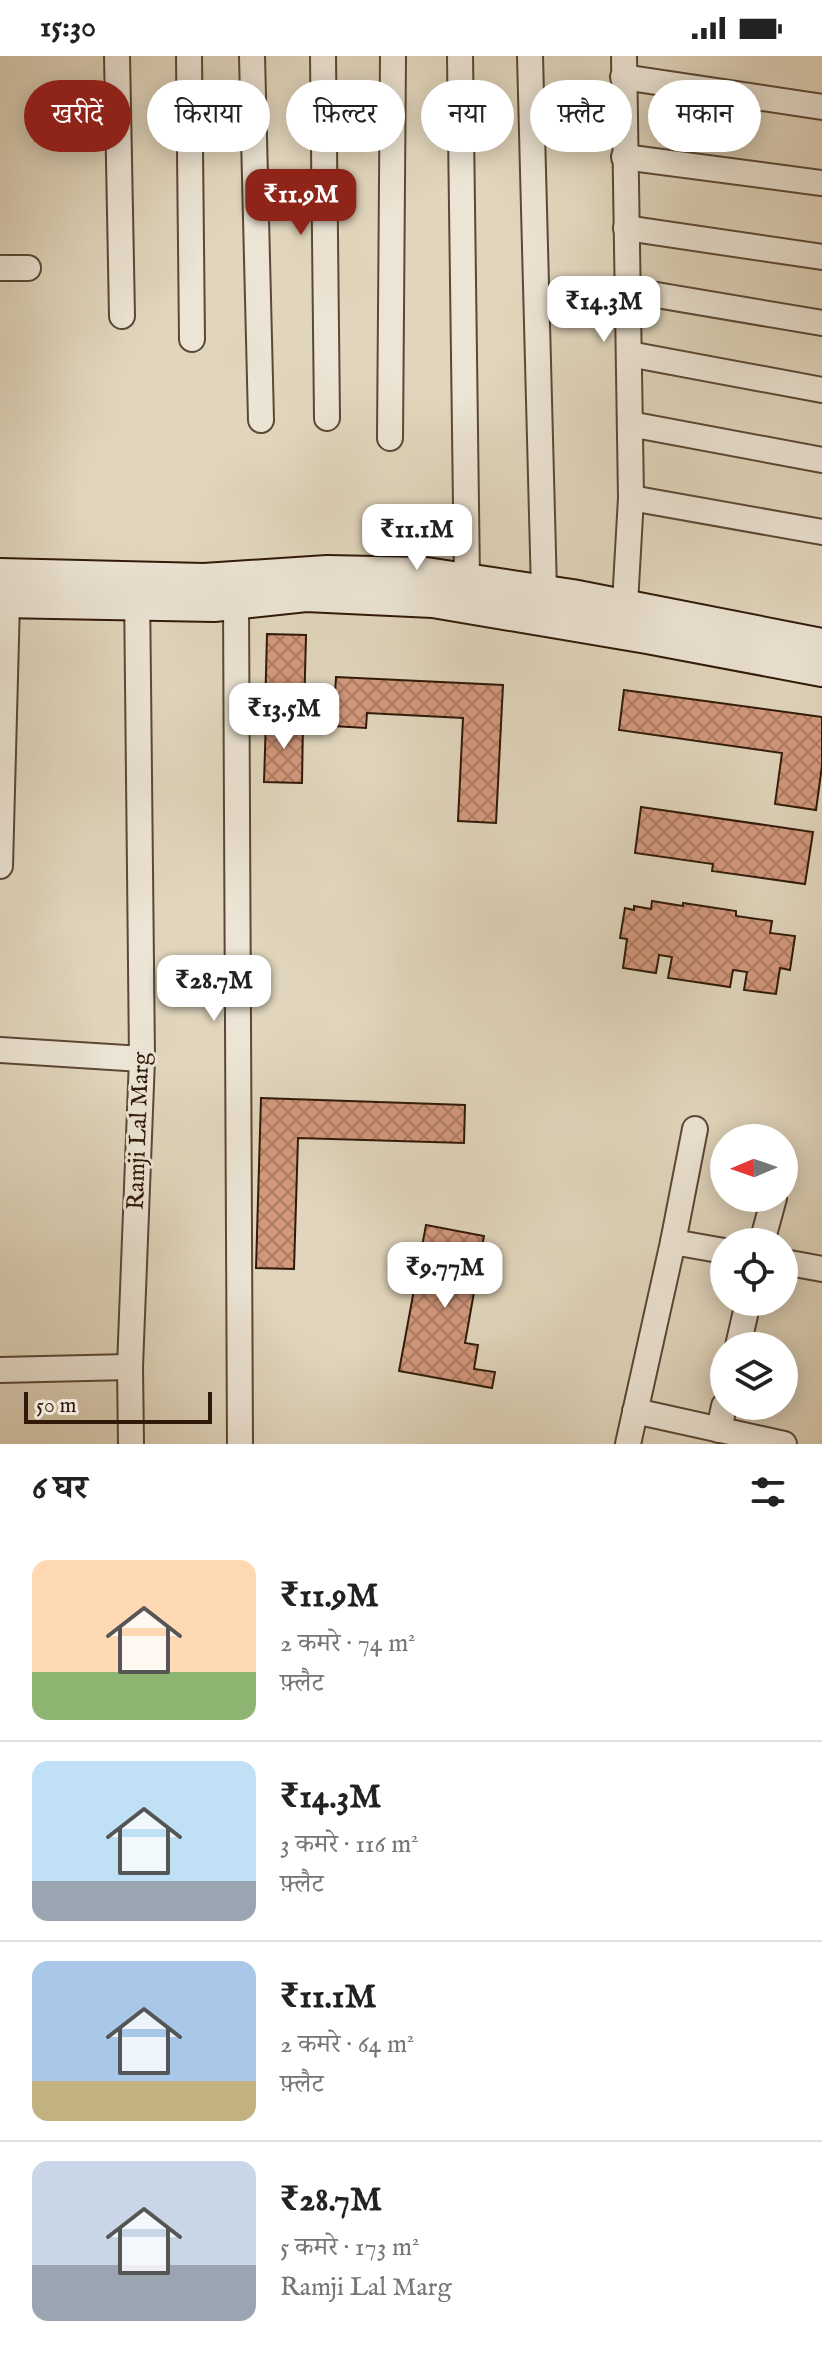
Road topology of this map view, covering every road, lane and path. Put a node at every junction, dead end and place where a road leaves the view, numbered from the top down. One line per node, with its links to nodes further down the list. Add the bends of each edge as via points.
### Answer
1 (117, 56): 17 (street)
2 (189, 56): 19 (street)
3 (252, 56): 23 (street)
4 (323, 56): 22 (street)
5 (393, 56): 25 (street)
6 (460, 56): 29 (street)
7 (530, 56): 31 (street)
8 (623, 67): 9 (street); 10 (street)
9 (822, 107)
10 (624, 157): 11 (street); 12 (street)
11 (822, 183)
12 (626, 228): 13 (street); 16 (street)
13 (822, 257)
14 (0, 268): 15 (street)
15 (28, 268)
16 (627, 290): 18 (street); 20 (street)
17 (122, 316)
18 (822, 323)
19 (192, 339)
20 (629, 354): 21 (street); 24 (street)
21 (822, 390)
22 (327, 418)
23 (261, 420)
24 (630, 424): 26 (street); 27 (street)
25 (390, 438)
26 (822, 460)
27 (631, 498): 28 (street); 34 (street)
28 (822, 532)
29 (467, 580): 30 (street, via 327,572 204,580); 31 (street)
30 (137, 591): 32 (street); 33 (street, via 214,605); 39 (street, Ramji Lal Marg)
31 (544, 591): 34 (street)
32 (2, 592): 37 (street)
33 (236, 602): 34 (street, via 306,595); 51 (street)
34 (624, 619): 35 (street); 36 (street)
35 (822, 645)
36 (822, 670)
37 (0, 866)
38 (0, 1050): 39 (street)
39 (142, 1059): 45 (street, Ramji Lal Marg)
40 (695, 1129): 41 (street)
41 (673, 1242): 42 (street); 47 (street)
42 (710, 1249)
43 (798, 1265): 44 (street)
44 (822, 1269)
45 (130, 1367): 46 (street); 50 (street, Ramji Lal Marg)
46 (0, 1370)
47 (635, 1411): 48 (street); 52 (street)
48 (710, 1417)
49 (726, 1420): 53 (street)
50 (131, 1444)
51 (240, 1444)
52 (628, 1444)
53 (784, 1444)

